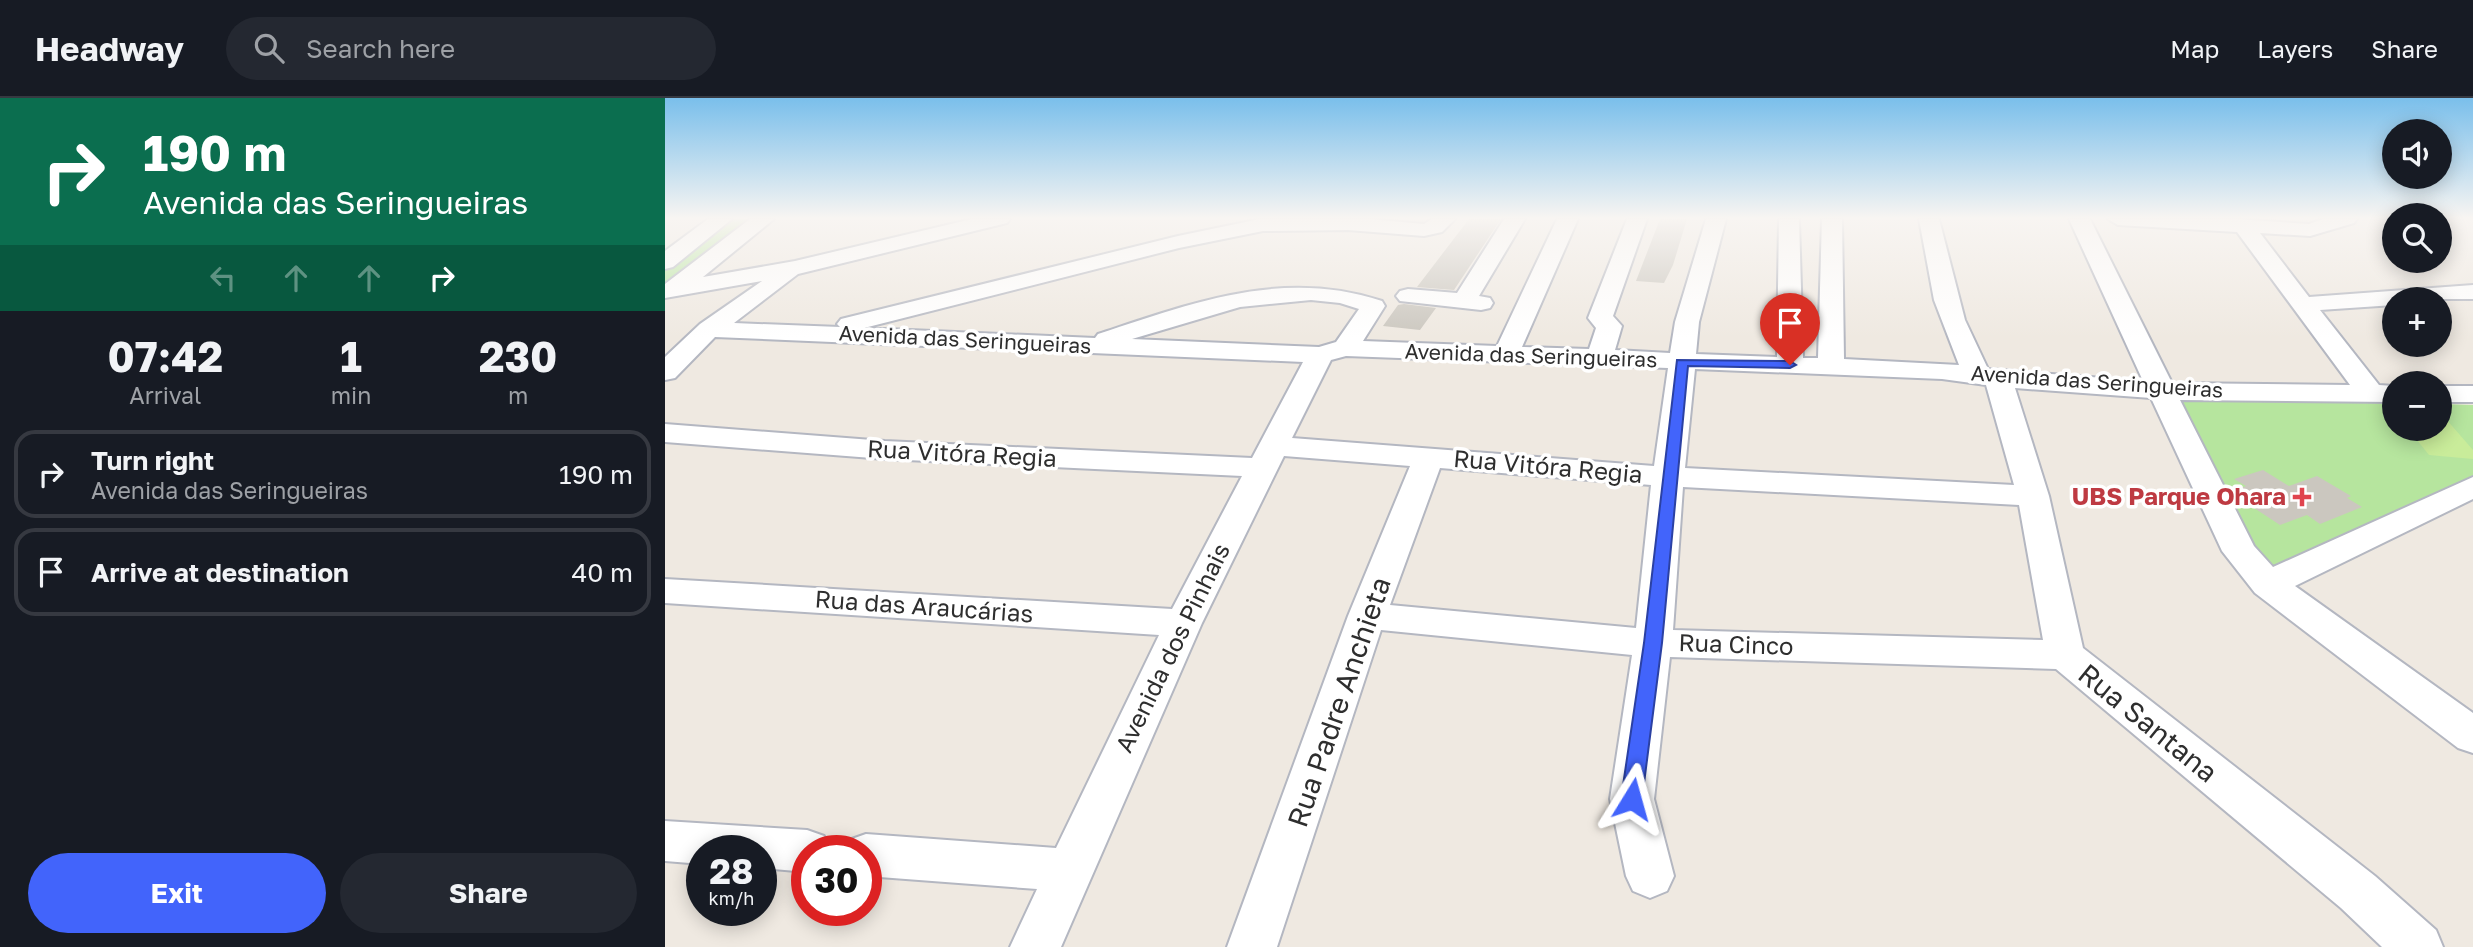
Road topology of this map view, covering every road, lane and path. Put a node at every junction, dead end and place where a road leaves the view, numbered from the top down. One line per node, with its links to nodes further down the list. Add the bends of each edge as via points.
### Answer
1 (711, 259): 14 (street)
2 (834, 259): 13 (street)
3 (1112, 259): 19 (street)
4 (1495, 259): 16 (street, via 1473,302)
5 (1550, 259): 22 (street)
6 (1621, 259): 23 (street, via 1599,318 1609,326)
7 (1705, 259): 24 (street, via 1687,322)
8 (1789, 259): 25 (street)
9 (1830, 259): 26 (street)
10 (1937, 259): 28 (street, Rua Santana, via 1965,355)
11 (2098, 259): 29 (street)
12 (2269, 259): 17 (street)
13 (795, 268): 14 (street); 18 (street)
14 (667, 292)
15 (2473, 292): 17 (street)
16 (1408, 296)
17 (2306, 304): 30 (street)
18 (709, 329): 19 (street, Avenida das Seringueiras); 27 (street)
19 (814, 333): 20 (street, Avenida das Seringueiras)
20 (1089, 346): 21 (street, Avenida das Seringueiras); 21 (street, Avenida dos Pinhais, via 1228,301 1266,295 1306,293 1358,299 1373,306)
21 (1333, 351): 22 (street, Avenida das Seringueiras); 35 (street, Avenida dos Pinhais)
22 (1506, 354): 23 (street, Avenida das Seringueiras)
23 (1599, 359): 24 (street, Avenida das Seringueiras)
24 (1682, 362): 25 (street, Avenida das Seringueiras); 37 (street)
25 (1790, 365): 26 (street, Avenida das Seringueiras)
26 (1831, 366): 28 (street, Avenida das Seringueiras, via 1942,370)
27 (665, 372)
28 (1989, 377): 29 (street, Avenida das Seringueiras); 39 (street, Rua Santana)
29 (2162, 391): 31 (street, Avenida das Seringueiras); 40 (street, via 2239,551)
30 (2382, 393)
31 (2382, 394)
32 (2452, 394): 33 (street)
33 (2473, 394)
34 (665, 432): 35 (street, Rua Vitóra Regia, via 885,450)
35 (1267, 457): 36 (street, Rua Vitóra Regia); 43 (street, Avenida dos Pinhais)
36 (1428, 457): 37 (street, Rua Vitóra Regia); 42 (street, Rua Padre Anchieta)
37 (1668, 477): 39 (street, Rua Vitóra Regia); 44 (street)
38 (2473, 487): 40 (street)
39 (2033, 496): 45 (street, Rua Santana)
40 (2268, 584): 46 (street)
41 (665, 591): 43 (street, Rua das Araucárias)
42 (1367, 616): 44 (street, Rua Cinco); 53 (street, Rua Padre Anchieta)
43 (1182, 623): 50 (street, Avenida dos Pinhais)
44 (1653, 643): 45 (street, Rua Cinco); 51 (street, via 1632,799)
45 (2065, 655): 54 (street, Rua Santana, via 2358,892)
46 (2473, 736)
47 (665, 841): 48 (street)
48 (791, 850)
49 (882, 856): 50 (street)
50 (1068, 870): 52 (street, Avenida dos Pinhais)
51 (1650, 876)
52 (1035, 947)
53 (1252, 947)
54 (2418, 947)

